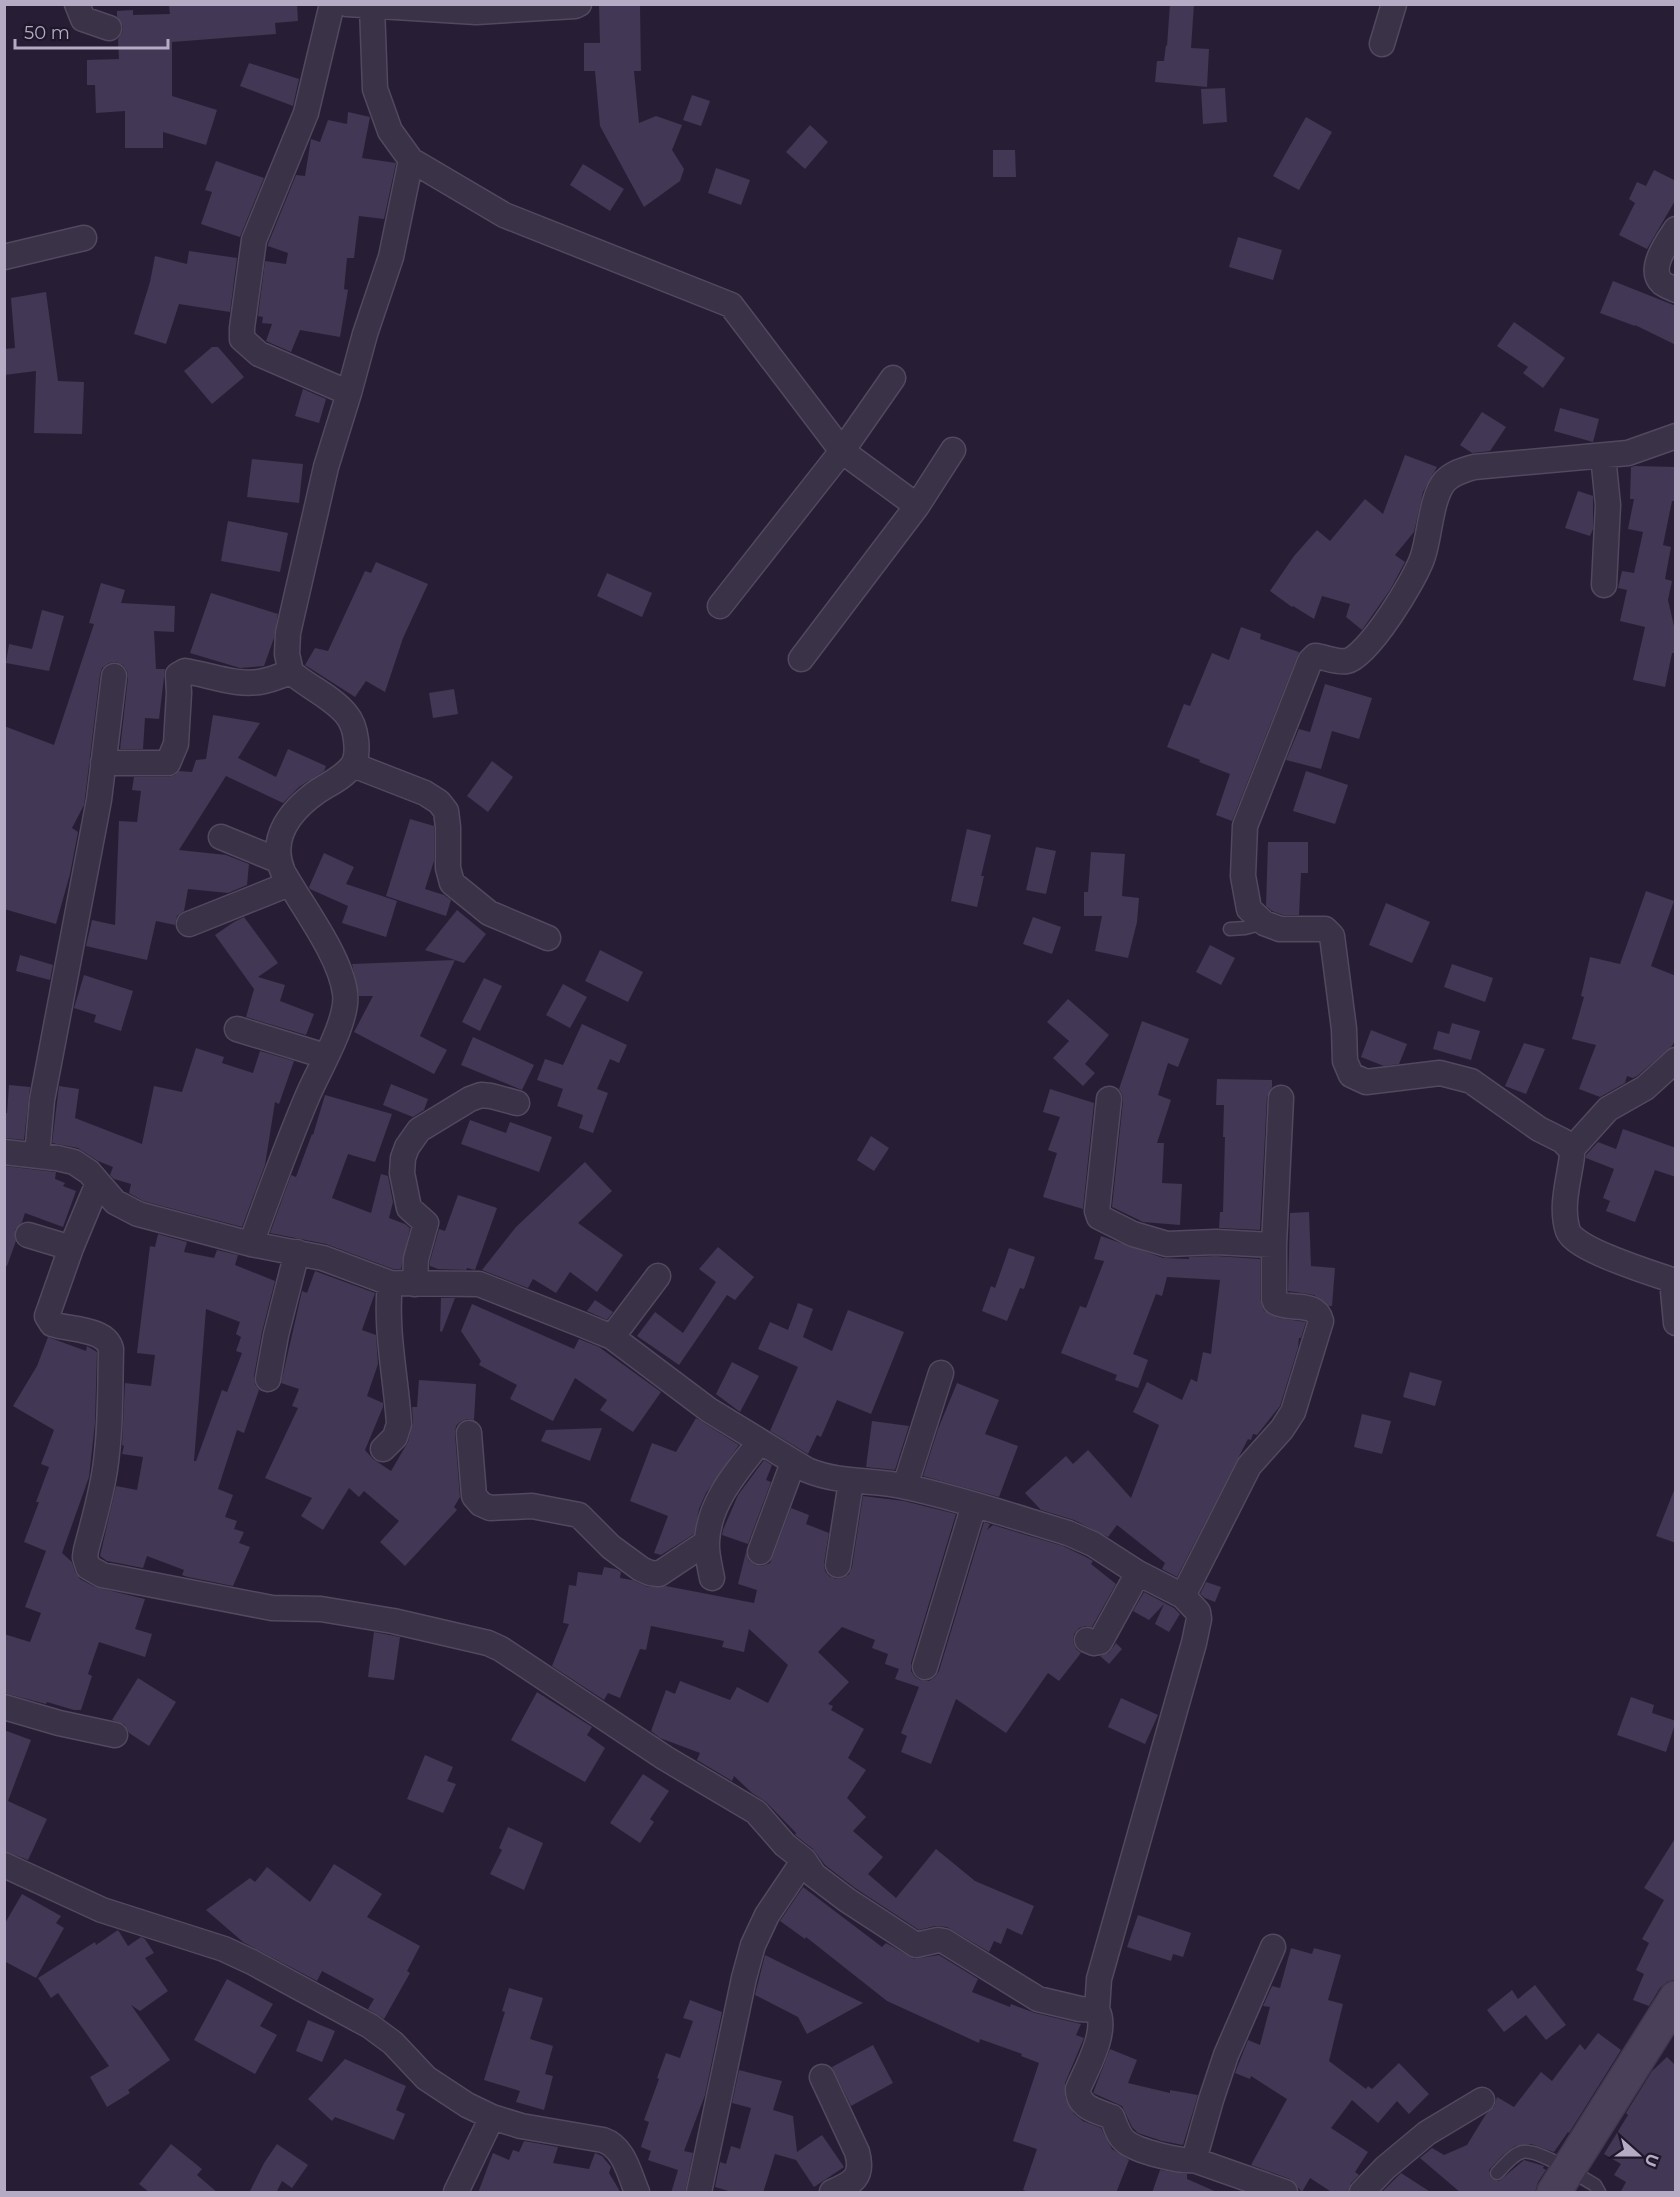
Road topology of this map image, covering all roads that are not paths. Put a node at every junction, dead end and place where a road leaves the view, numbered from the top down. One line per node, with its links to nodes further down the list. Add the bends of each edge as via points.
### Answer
1 (77, 4): 7 (street, via 83,19)
2 (332, 4): 15 (street, via 306,113 254,240 242,339 259,354)
3 (347, 4): 6 (street)
4 (579, 4): 6 (street, via 476,12)
5 (1394, 4): 8 (street)
6 (372, 6): 9 (street, via 375,88 390,130)
7 (109, 28)
8 (1382, 44)
9 (411, 160): 15 (street, via 391,257); 18 (street, via 504,215 731,305)
10 (1676, 228): 13 (street, via 1659,256 1657,267 1661,282)
11 (84, 238): 12 (street)
12 (4, 257)
13 (1676, 290)
14 (893, 378): 18 (street)
15 (350, 393): 24 (street, via 326,467 288,633)
16 (1676, 435): 19 (street, via 1628,453)
17 (953, 450): 20 (street)
18 (842, 451): 20 (street); 22 (street)
19 (1603, 456): 21 (street, via 1608,505); 31 (street, via 1474,467 1457,472 1444,482 1437,498 1423,558 1398,604 1363,652 1344,662 1312,658 1245,826 1243,876 1249,909)
20 (917, 506): 23 (street)
21 (1604, 585)
22 (720, 606)
23 (801, 659)
24 (291, 672): 26 (street, via 249,682 185,671 178,675 176,744 168,763); 27 (street, via 347,714 355,736)
25 (114, 676): 26 (street)
26 (103, 763): 43 (street, via 44,1089)
27 (353, 765): 29 (street, via 290,818 280,838); 34 (street, via 439,802 446,811 452,883 489,913)
28 (221, 837): 29 (street)
29 (277, 860): 30 (street)
30 (290, 884): 32 (street); 36 (street, via 329,949 346,994 343,1014)
31 (1264, 923): 33 (lane); 41 (street, via 1280,929 1320,928 1329,932 1337,966 1345,1061 1351,1075 1366,1082 1440,1073 1472,1081)
32 (189, 924)
33 (1230, 929)
34 (548, 938)
35 (237, 1029): 36 (street)
36 (326, 1056): 46 (street)
37 (1676, 1060): 41 (street, via 1645,1088 1608,1109)
38 (1281, 1098): 47 (street)
39 (1109, 1099): 47 (street, via 1099,1217 1126,1231 1167,1244)
40 (516, 1103): 53 (street, via 481,1095 470,1099 418,1130 407,1147 402,1173 409,1208 426,1223 416,1259)
41 (1571, 1150): 50 (street, via 1564,1212 1572,1238 1629,1265)
42 (4, 1152): 43 (street)
43 (37, 1155): 44 (street, via 74,1162)
44 (98, 1183): 46 (street, via 130,1211); 48 (street)
45 (28, 1235): 48 (street)
46 (251, 1244): 49 (street)
47 (1274, 1245): 70 (street, via 1275,1302 1318,1311 1320,1330 1293,1412 1249,1466)
48 (70, 1248): 75 (street, via 48,1310 48,1321 103,1336 111,1349 106,1457 86,1550 88,1567 102,1575 261,1606 372,1617 488,1643 756,1812)
49 (297, 1252): 52 (street); 57 (street)
50 (1674, 1275): 54 (street)
51 (658, 1276): 55 (street)
52 (390, 1283): 53 (street); 60 (street, via 388,1323 399,1424 395,1437)
53 (415, 1284): 55 (street, via 479,1284)
54 (1676, 1323)
55 (612, 1337): 59 (street)
56 (942, 1373): 63 (street)
57 (268, 1379)
58 (469, 1433): 65 (street, via 474,1496 484,1506 532,1506 579,1515 611,1547 645,1572 654,1574)
59 (759, 1443): 61 (street); 65 (street, via 722,1493)
60 (383, 1449)
61 (794, 1463): 62 (street, via 820,1476); 66 (street)
62 (851, 1482): 63 (street); 67 (street)
63 (905, 1486): 64 (street)
64 (974, 1504): 68 (street, via 1081,1538); 72 (street)
65 (707, 1542): 69 (street)
66 (760, 1552)
67 (838, 1565)
68 (1137, 1573): 70 (street); 71 (street, via 1100,1642)
69 (712, 1578)
70 (1182, 1596): 79 (street, via 1198,1612 1196,1635)
71 (1087, 1640)
72 (924, 1667)
73 (4, 1707): 74 (street)
74 (115, 1735)
75 (804, 1860): 79 (street, via 814,1875 916,1945 944,1941 1038,1999); 88 (street, via 766,1915 753,1945)
76 (4, 1865): 82 (street, via 92,1907 224,1949 263,1967 382,2033 426,2078)
77 (1274, 1947): 83 (street, via 1226,2055)
78 (1676, 1998): 85 (street)
79 (1090, 2010): 83 (street, via 1100,2015 1098,2044 1078,2089 1079,2100 1112,2117 1128,2144 1174,2160)
80 (822, 2077): 89 (street, via 860,2161 852,2182)
81 (1482, 2100): 91 (street, via 1427,2133)
82 (492, 2117): 86 (street); 87 (street, via 614,2145)
83 (1194, 2160): 90 (street)
84 (1497, 2173): 85 (lane, via 1516,2155 1528,2152 1542,2156)
85 (1561, 2182): 92 (lane, via 1595,2186)
86 (456, 2193)
87 (637, 2193)
88 (699, 2193)
89 (832, 2193)
90 (1285, 2193)
91 (1362, 2193)
92 (1599, 2193)

